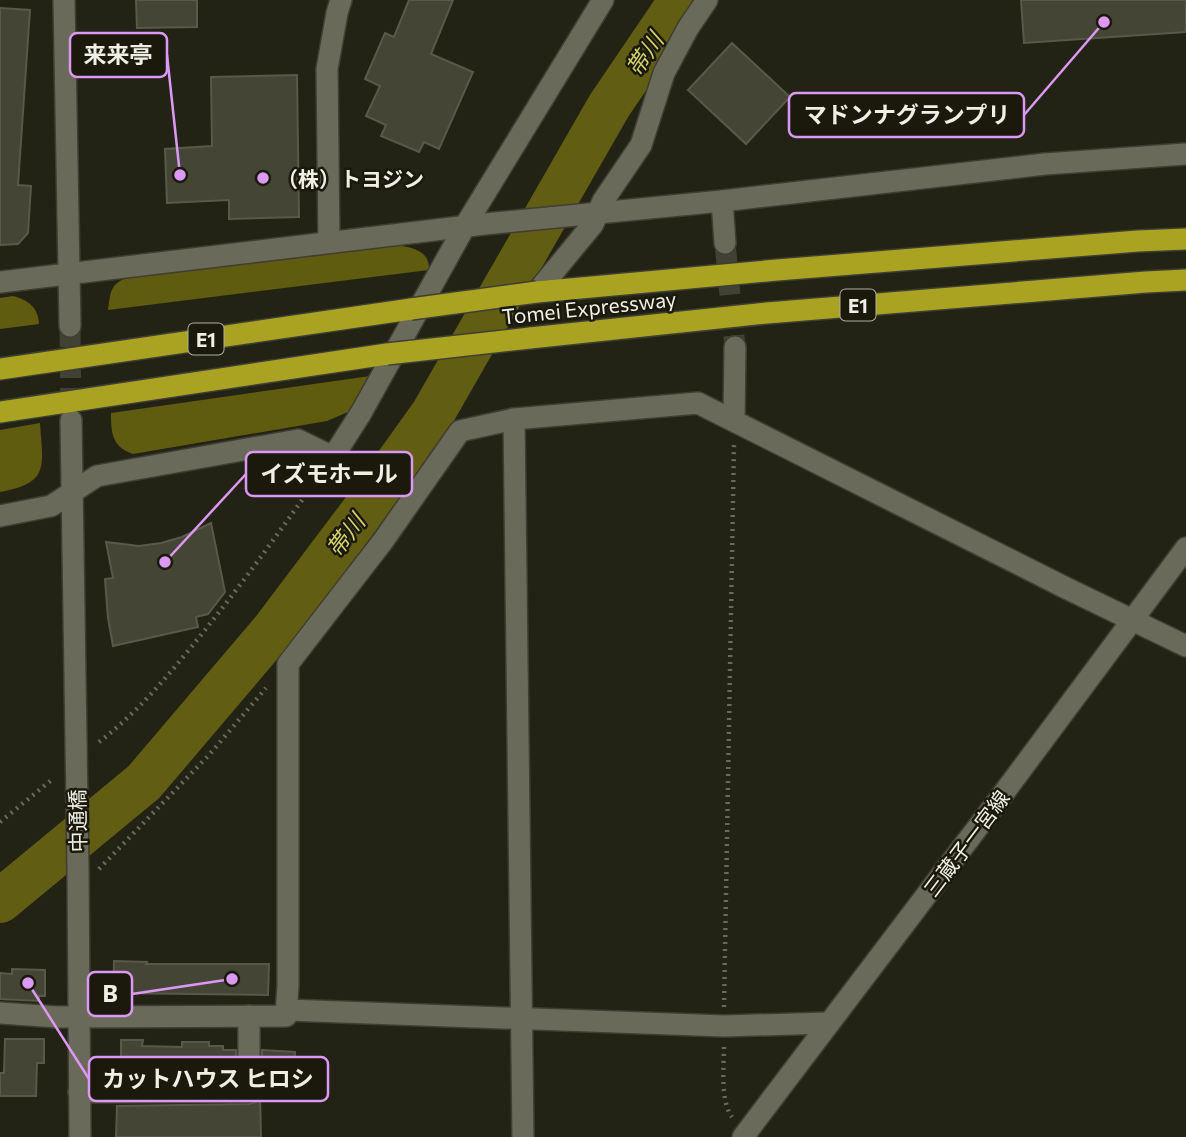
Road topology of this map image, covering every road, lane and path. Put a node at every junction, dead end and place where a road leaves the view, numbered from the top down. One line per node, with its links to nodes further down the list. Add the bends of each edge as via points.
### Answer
1 (64, 0): 12 (street)
2 (341, 0): 10 (street, via 327,69)
3 (603, 0): 8 (street)
4 (707, 0): 7 (street, via 664,73 641,145)
5 (1186, 154): 6 (street, via 1045,164)
6 (722, 201): 7 (street); 11 (street)
7 (592, 213): 8 (street); 15 (street, via 593,224)
8 (475, 225): 10 (street); 23 (street)
9 (1186, 239): 15 (highway, Tomei Expressway / E1)
10 (330, 242): 12 (street)
11 (725, 243)
12 (69, 274): 14 (street); 16 (street)
13 (1186, 280): 19 (highway, Tomei Expressway / E1, bridge, via 767,313 530,338 387,354)
14 (0, 282)
15 (537, 292): 18 (highway, Tomei Expressway / E1, bridge)
16 (70, 326)
17 (735, 347): 22 (street)
18 (0, 369)
19 (0, 412)
20 (71, 419): 24 (street, 中通橋)
21 (514, 419): 22 (street, via 698,403); 29 (street, via 460,431); 37 (street)
22 (734, 421): 27 (street); 39 (path)
23 (333, 457): 24 (street, via 298,440 97,475); 30 (path, via 244,582 150,696)
24 (73, 491): 25 (street, via 51,506); 30 (street, 中通橋)
25 (0, 516)
26 (1186, 548): 27 (street, 三蔵子一宮線)
27 (1132, 619): 28 (street); 38 (street, 三蔵子一宮線)
28 (1186, 646)
29 (288, 664): 32 (path, via 209,755); 33 (street)
30 (77, 767): 31 (path); 32 (street, 中通橋)
31 (0, 822)
32 (78, 891): 35 (street, 中通橋)
33 (287, 1010): 36 (street, via 286,1016); 37 (street)
34 (0, 1013): 35 (street)
35 (79, 1016): 36 (street); 40 (street, 中通橋)
36 (249, 1016): 40 (street, via 249,1091)
37 (521, 1017): 39 (street); 43 (street)
38 (828, 1024): 39 (street); 41 (street, 三蔵子一宮線)
39 (724, 1026): 41 (path, via 724,1095 728,1112)
40 (79, 1092): 42 (street, 中通橋)
41 (744, 1136)
42 (80, 1137)
43 (523, 1137)

